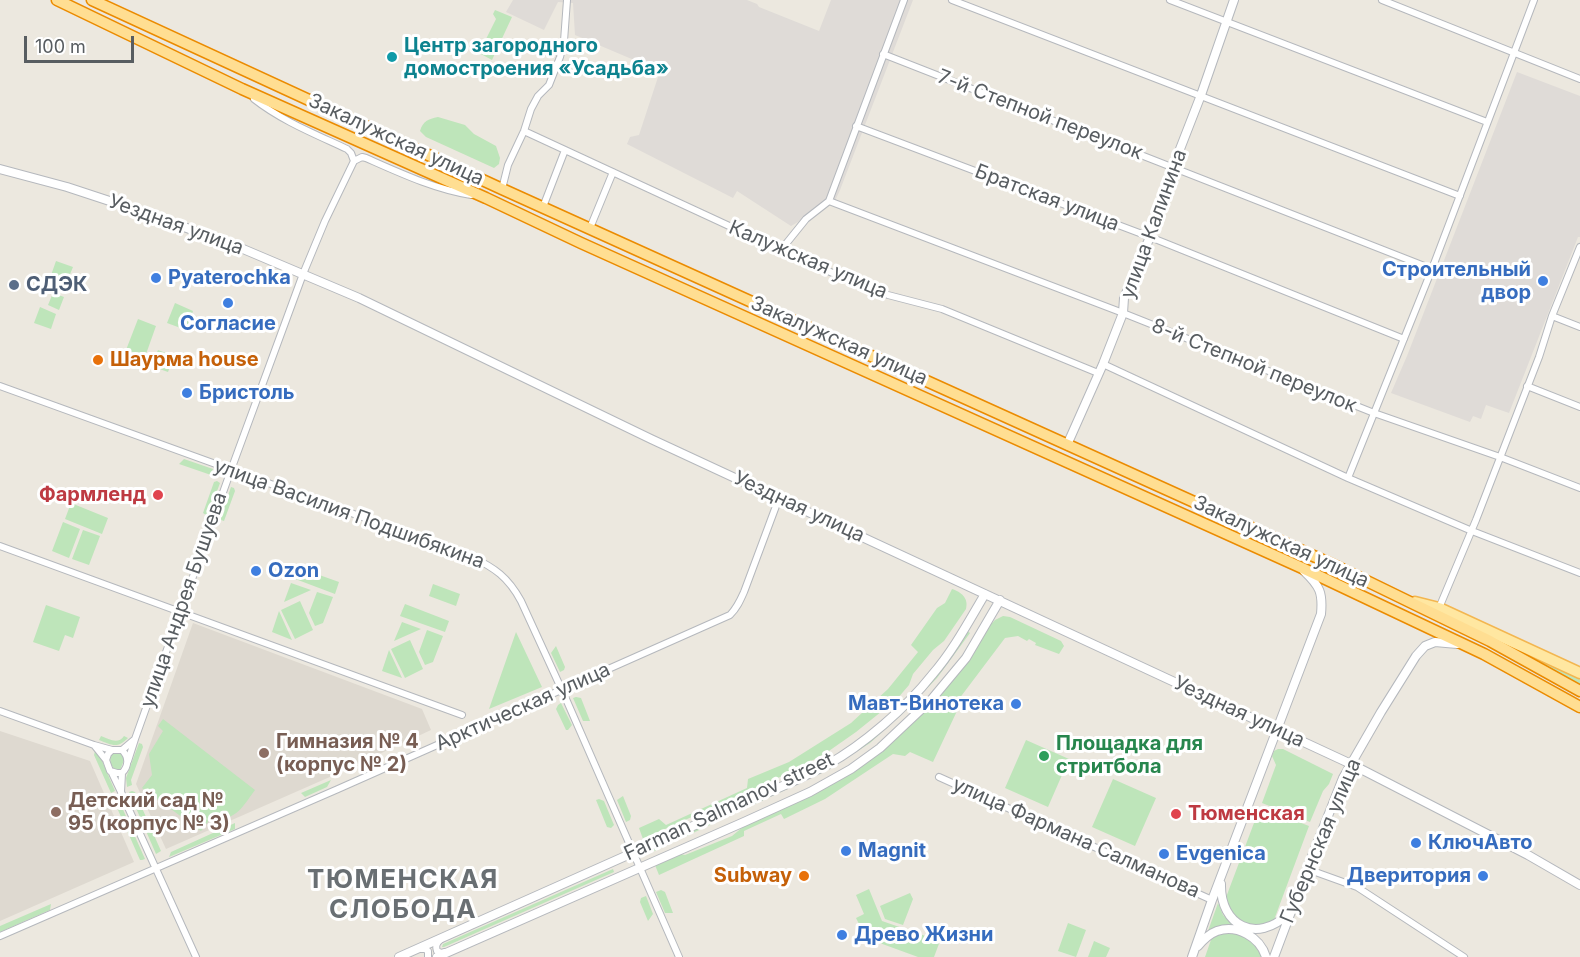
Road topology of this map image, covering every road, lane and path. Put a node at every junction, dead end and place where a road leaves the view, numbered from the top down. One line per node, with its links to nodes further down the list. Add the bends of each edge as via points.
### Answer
1 (57, 0): 14 (highway)
2 (92, 0): 24 (highway, Закалужская улица)
3 (567, 0): 18 (street, via 560,57 549,85 531,109)
4 (904, 0): 12 (street)
5 (952, 0): 15 (street)
6 (1170, 0): 10 (street)
7 (1234, 0): 10 (street, улица Калинина)
8 (1382, 0): 11 (street)
9 (1534, 0): 11 (street)
10 (1226, 21): 15 (street, улица Калинина); 16 (street)
11 (1514, 53): 13 (street); 16 (street)
12 (883, 54): 17 (street); 21 (street, 7-й Степной переулок)
13 (1580, 79)
14 (242, 89): 20 (street, via 294,125 347,149); 26 (highway)
15 (1201, 95): 21 (street, улица Калинина); 25 (street)
16 (1487, 122): 25 (street)
17 (856, 126): 27 (street); 30 (street, Братская улица)
18 (524, 131): 19 (street, Калужская улица); 24 (street)
19 (565, 150): 23 (street, Калужская улица); 28 (street)
20 (354, 160): 26 (street, via 366,158 450,192); 34 (street, улица Андрея Бушуева)
21 (1173, 167): 30 (street, улица Калинина); 33 (street, 7-й Степной переулок)
22 (0, 169): 34 (street, Уездная улица, via 143,212)
23 (613, 172): 29 (street); 32 (street, Калужская улица)
24 (502, 189): 28 (highway, Закалужская улица)
25 (1460, 196): 33 (street)
26 (486, 198): 53 (highway)
27 (829, 201): 32 (street, via 806,219); 35 (street, 8-й Степной переулок)
28 (543, 207): 29 (highway, Закалужская улица)
29 (590, 228): 45 (highway, Закалужская улица)
30 (1150, 237): 35 (street, улица Калинина, via 1124,298); 38 (street, Братская улица)
31 (1580, 248): 36 (street)
32 (781, 250): 40 (street, Калужская улица, via 864,287 942,309)
33 (1432, 269): 38 (street)
34 (303, 274): 47 (street, улица Андрея Бушуева); 50 (street, Уездная улица)
35 (1123, 313): 39 (street, улица Калинина); 44 (street, 8-й Степной переулок)
36 (1552, 316): 37 (street); 42 (street)
37 (1580, 327)
38 (1404, 339): 44 (street)
39 (1103, 364): 40 (street, улица Калинина); 48 (street)
40 (1098, 373): 45 (street, улица Калинина)
41 (0, 386): 47 (street, улица Василия Подшибякина)
42 (1527, 386): 43 (street); 46 (street)
43 (1580, 407)
44 (1374, 413): 46 (street, 8-й Степной переулок); 48 (street)
45 (1067, 445): 56 (highway, Закалужская улица)
46 (1500, 457): 49 (street, 8-й Степной переулок); 51 (street)
47 (231, 470): 59 (street, улица Андрея Бушуева); 62 (street, улица Василия Подшибякина, via 490,565 513,586)
48 (1348, 478): 51 (street)
49 (1580, 489)
50 (779, 498): 55 (street, Уездная улица); 62 (street, Арктическая улица, via 744,592 730,615)
51 (1472, 531): 54 (street); 58 (street)
52 (0, 546): 59 (street, Арктическая улица)
53 (1300, 567): 60 (highway); 67 (street, via 1321,592 1321,614)
54 (1580, 573)
55 (985, 594): 57 (street, Уездная улица); 79 (street, Farman Salmanov street, via 932,675 864,740 828,764)
56 (1399, 597): 58 (main road); 63 (highway, Закалужская улица)
57 (1000, 600): 67 (street, Уездная улица); 80 (street, Farman Salmanov street, via 966,658 931,700 880,748 810,792)
58 (1439, 608): 61 (main road)
59 (181, 612): 66 (street, Арктическая улица); 68 (street, улица Андрея Бушуева)
60 (1470, 647): 64 (highway); 74 (street, Губернская улица, via 1448,642 1425,646)
61 (1580, 673)
62 (562, 690): 79 (street, улица Василия Подшибякина); 81 (street, Арктическая улица)
63 (1580, 691)
64 (1580, 707)
65 (0, 711): 69 (street)
66 (462, 715)
67 (1277, 730): 74 (street, Уездная улица); 83 (street)
68 (135, 739): 71 (street); 73 (street, улица Андрея Бушуева)
69 (94, 745): 70 (street); 72 (street)
70 (112, 750): 71 (street); 72 (street)
71 (122, 750): 73 (street)
72 (106, 760): 75 (street)
73 (128, 761): 76 (street)
74 (1351, 764): 82 (street, Губернская улица); 84 (street, Уездная улица)
75 (111, 771): 76 (street); 78 (street)
76 (122, 773): 78 (street)
77 (939, 777): 85 (street, улица Фармана Салманова)
78 (121, 792): 81 (street)
79 (633, 853): 80 (street, улица Василия Подшибякина); 88 (street, Farman Salmanov street)
80 (640, 868): 90 (street, Farman Salmanov street); 96 (street, улица Василия Подшибякина)
81 (157, 869): 87 (street, Арктическая улица); 92 (street)
82 (1306, 869): 86 (street, Губернская улица); 99 (street, via 1357,887)
83 (1221, 878): 85 (street); 86 (street, via 1223,905 1241,926 1267,928)
84 (1580, 885)
85 (1212, 900): 91 (street)
86 (1291, 912): 98 (street, Губернская улица)
87 (0, 936)
88 (442, 938): 89 (street, Farman Salmanov street); 90 (street, via 437,951)
89 (418, 949): 93 (street); 94 (street, via 428,951)
90 (448, 952): 95 (street, Farman Salmanov street)
91 (1193, 953): 97 (street, via 1205,938 1228,929 1249,934 1259,942)
92 (196, 957)
93 (399, 957)
94 (428, 957)
95 (437, 957)
96 (679, 957)
97 (1266, 957)
98 (1274, 957)
99 (1464, 957)

